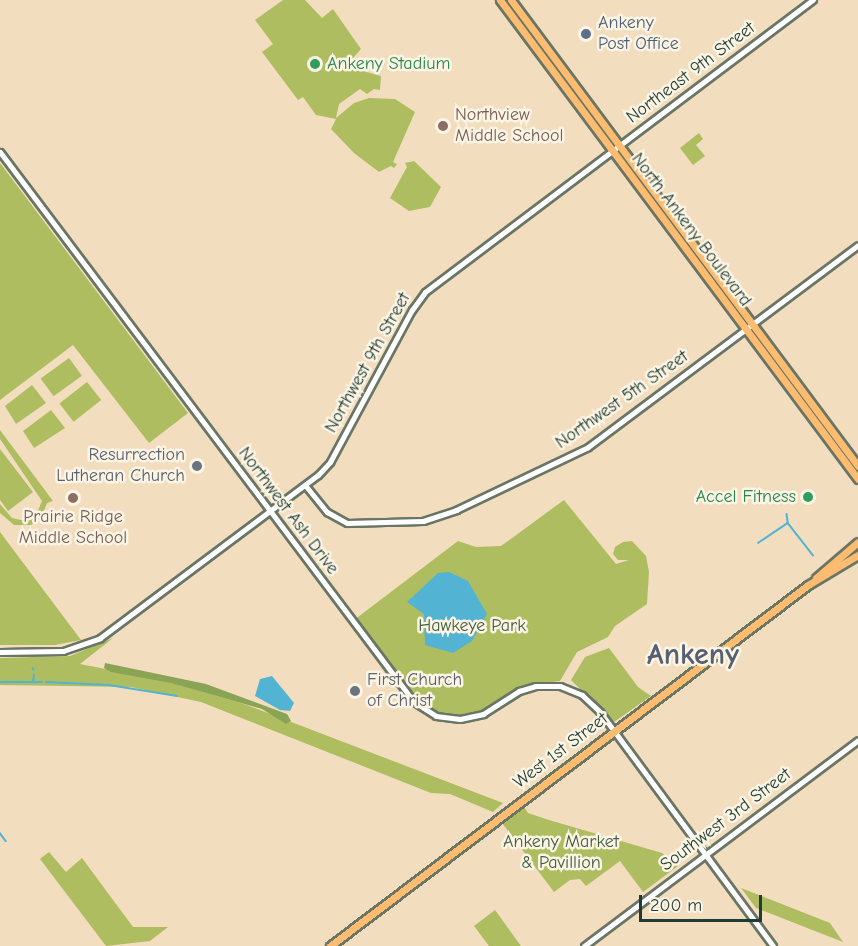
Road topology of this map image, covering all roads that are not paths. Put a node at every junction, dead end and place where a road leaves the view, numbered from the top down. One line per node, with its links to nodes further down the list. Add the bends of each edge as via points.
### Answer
1 (500, 0): 4 (main road, North Ankeny Boulevard)
2 (511, 0): 4 (main road, North Ankeny Boulevard)
3 (813, 0): 4 (street, Northeast 9th Street)
4 (616, 148): 7 (main road, North Ankeny Boulevard); 10 (street, Northwest 9th Street, via 422,295 330,462)
5 (0, 152): 11 (street, Northwest Ash Drive)
6 (858, 245): 7 (street, Northwest 5th Street)
7 (750, 326): 8 (main road, North Ankeny Boulevard); 9 (main road, North Ankeny Boulevard); 10 (street, Northwest 5th Street, via 574,456 442,516 352,524 323,508)
8 (858, 466)
9 (858, 479)
10 (305, 485): 11 (street, Northwest 9th Street)
11 (269, 512): 15 (street, Northwest 9th Street, via 92,643 63,651); 16 (street, Northwest Ash Drive, via 408,696 428,712 444,718 468,718 490,710 519,691 551,685 589,700)
12 (858, 542): 14 (main road, West 1st Street)
13 (858, 555): 14 (main road, West 1st Street)
14 (813, 582): 16 (main road, West 1st Street)
15 (0, 652)
16 (613, 730): 18 (street, Northwest Ash Drive); 19 (main road, West 1st Street)
17 (858, 740): 18 (street, Southwest 3rd Street)
18 (706, 855): 20 (street, Southwest 3rd Street); 21 (street, Northwest Ash Drive)
19 (330, 946)
20 (584, 946)
21 (773, 946)

